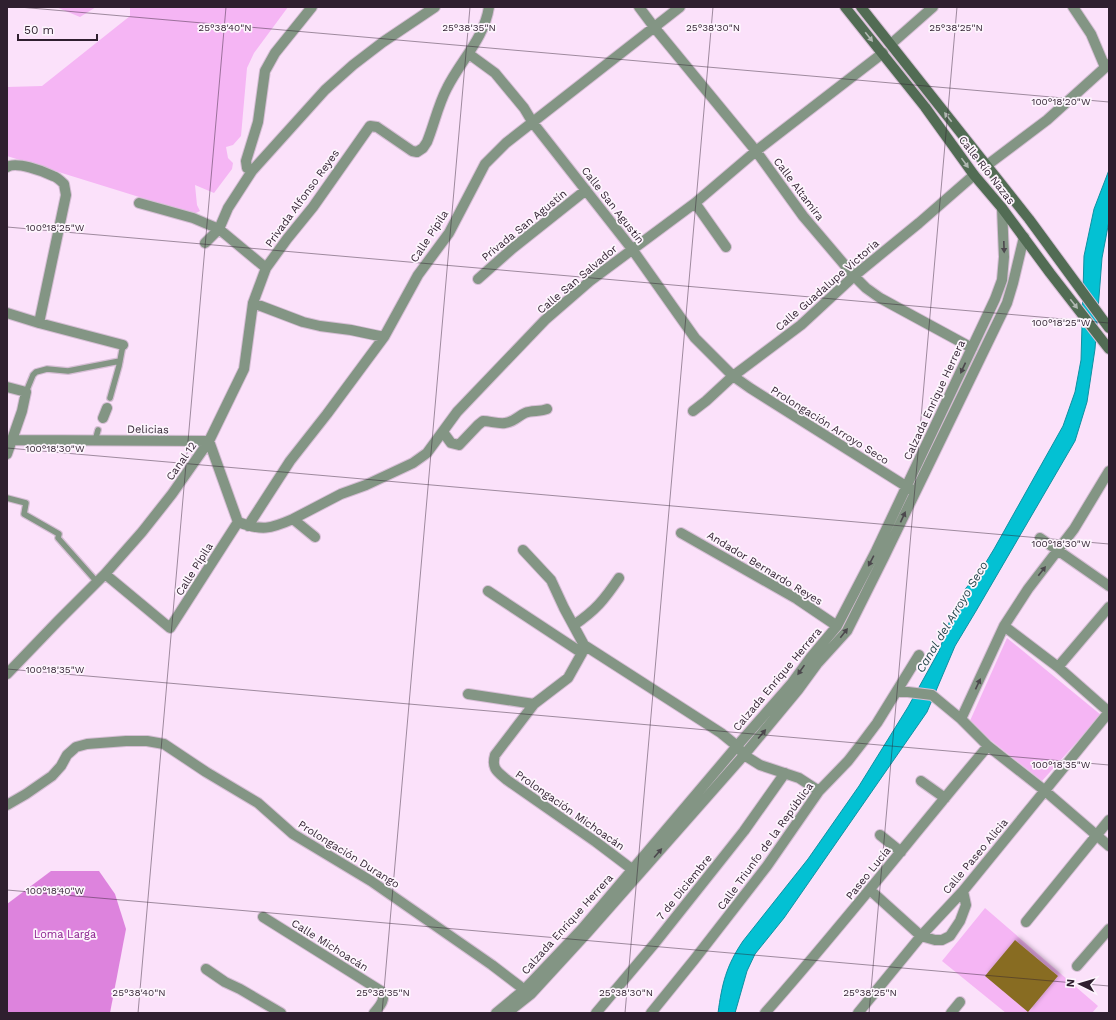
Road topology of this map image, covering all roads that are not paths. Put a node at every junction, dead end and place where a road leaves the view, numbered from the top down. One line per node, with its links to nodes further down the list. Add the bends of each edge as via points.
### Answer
1 (312, 7): 19 (street, via 275,53 265,71 258,122 246,161 247,168)
2 (435, 7): 19 (street, via 383,42 325,90)
3 (489, 7): 12 (street, via 481,34)
4 (639, 7): 10 (street, Calle Altamira)
5 (680, 7): 10 (street, Calle Pípila)
6 (845, 7): 13 (street, Calle Río Nazas, one-way to 13)
7 (861, 7): 11 (street, Calle Río Nazas)
8 (933, 7): 11 (street)
9 (1073, 7): 14 (street, via 1091,34)
10 (654, 27): 15 (street, Calle Pípila); 16 (street, Calle Altamira)
11 (891, 44): 18 (street, Calle Río Nazas, one-way to 11)
12 (469, 54): 15 (street, Calle San Agustín, via 495,73 524,108); 30 (street, Privada Alfonso Reyes, via 442,99 423,148 417,152 412,151 377,127 370,126)
13 (883, 54): 16 (street, Calle San Salvador); 20 (street, Calle Río Nazas, one-way to 20)
14 (1107, 66): 18 (street, via 1046,120)
15 (532, 123): 21 (street, Calle San Agustín); 37 (street, Calle Pípila, via 506,143 485,164 449,232 418,275)
16 (756, 151): 23 (street, Calle San Salvador); 31 (street, Calle Altamira, via 803,216)
17 (9, 166): 35 (street, via 19,165 55,176 64,184 66,195)
18 (986, 166): 36 (street, Calle Río Nazas, via 1029,219)
19 (252, 171): 25 (street, via 228,208)
20 (974, 175): 24 (street, Calle Río Nazas); 31 (street, Calle Guadalupe Victoria)
21 (586, 190): 29 (street, Calle San Agustín); 32 (street, Privada San Agustín)
22 (139, 203): 25 (street, via 193,218)
23 (695, 203): 28 (street); 29 (street, Calle San Salvador)
24 (1002, 208): 26 (street, Calle Río Nazas); 39 (street, Calzada Enrique Herrera, one-way to 39, via 1002,280)
25 (219, 229): 27 (street); 30 (street)
26 (1024, 237): 40 (street, Calle Río Nazas, one-way to 40); 56 (street, Calzada Enrique Herrera, via 1007,303)
27 (205, 243)
28 (726, 247)
29 (632, 248): 42 (street, Calle San Agustín, via 695,338); 50 (street, Calle San Salvador, via 545,320 457,412)
30 (266, 268): 33 (street, Canal 12)
31 (854, 276): 39 (street, Calle Altamira, via 880,298); 42 (street, Calle Guadalupe Victoria, via 800,325)
32 (478, 279)
33 (253, 303): 37 (street, via 303,322); 53 (street, Canal 12, via 244,369)
34 (7, 313): 35 (street)
35 (39, 323): 38 (street)
36 (1109, 328)
37 (384, 337): 60 (street, Calle Pípila, via 290,461)
38 (123, 345): 41 (lane)
39 (972, 348): 56 (street, Calzada Enrique Herrera, one-way to 56)
40 (1109, 349)
41 (120, 361): 44 (lane, via 68,371 39,371 33,375); 45 (lane)
42 (733, 376): 47 (street, Calle Guadalupe Victoria); 56 (street, Prolongación Arroyo Seco)
43 (7, 387): 44 (street)
44 (26, 392): 51 (street)
45 (108, 403): 48 (street)
46 (547, 409): 50 (street, via 523,414 505,423 483,422 459,445 451,443)
47 (693, 411)
48 (103, 418)
49 (98, 430): 52 (lane)
50 (443, 432): 58 (street, Calle San Salvador, via 427,453 413,463 340,494)
51 (12, 440): 52 (street, Delicias); 54 (street)
52 (91, 441): 53 (street, Delicias)
53 (209, 441): 59 (street); 66 (street, Canal 12, via 172,494)
54 (7, 454)
55 (1109, 471): 65 (street, via 1074,529)
56 (911, 489): 73 (street, Calzada Enrique Herrera, one-way to 73); 86 (street, Calzada Enrique Herrera, one-way to 56, via 847,631)
57 (7, 498): 68 (lane, via 26,503 24,514 59,534 58,538)
58 (293, 519): 60 (street, Calle San Salvador, via 265,529); 62 (street)
59 (238, 522): 60 (street, Calle San Salvador); 66 (street, Calle Pípila, via 170,628)
60 (248, 526)
61 (681, 533): 73 (street, Andador Bernardo Reyes, via 797,599)
62 (315, 537)
63 (1040, 538): 65 (street)
64 (522, 550): 72 (street, via 551,580)
65 (1058, 550): 69 (street); 74 (street, one-way to 65)
66 (105, 574): 68 (street, Canal 12)
67 (619, 578): 72 (street, via 602,602)
68 (97, 582): 78 (street, Canal 12)
69 (1109, 586)
70 (488, 591): 75 (street)
71 (1109, 608): 77 (street)
72 (574, 625): 75 (street)
73 (837, 626): 84 (street, Calzada Enrique Herrera, one-way to 84)
74 (1004, 626): 77 (street); 83 (street, one-way to 74)
75 (583, 649): 81 (street, via 568,678); 84 (street, via 721,733)
76 (919, 655): 79 (street, Calle Triunfo de la República)
77 (1058, 667): 82 (street)
78 (7, 674)
79 (897, 692): 83 (street, via 932,695); 90 (street, Calle Triunfo de la República, via 848,761)
80 (468, 694): 81 (street)
81 (534, 704): 98 (street, Prolongación Michoacán, via 496,755 495,768 507,780)
82 (1109, 712): 89 (street, Calle Paseo Alicia)
83 (961, 719): 85 (street)
84 (737, 746): 86 (street); 98 (street, Calzada Enrique Herrera)
85 (988, 746): 89 (street); 91 (street, Paseo Lucía)
86 (744, 754): 87 (street, via 760,765); 98 (street, Calzada Enrique Herrera, one-way to 86)
87 (785, 773): 90 (street, via 799,778); 113 (street, 7 de Diciembre, via 744,831)
88 (921, 781): 91 (street)
89 (1044, 790): 95 (street); 100 (street, Calle Paseo Alicia)
90 (819, 791): 114 (street, Calle Triunfo de la República, via 767,866)
91 (944, 798): 97 (street, Paseo Lucía)
92 (7, 805): 107 (street, Prolongación Durango, via 52,776 76,747 126,741 164,744 258,803 292,834 371,881)
93 (1109, 820): 95 (street)
94 (880, 835): 97 (street)
95 (1096, 835): 96 (street); 102 (street)
96 (1109, 846)
97 (901, 852): 99 (street, Paseo Lucía)
98 (636, 872): 107 (street, Calzada Enrique Herrera, via 582,928)
99 (870, 890): 104 (street); 115 (street, Paseo Lucía)
100 (963, 891): 104 (street, Calle Paseo Alicia); 104 (street, via 966,905 964,914 950,936 942,940)
101 (263, 917): 110 (street, Calle Michoacán, via 381,991 384,994 383,999)
102 (1026, 922)
103 (1109, 929): 105 (street)
104 (921, 936): 116 (street, Calle Paseo Alicia)
105 (1077, 966)
106 (206, 969): 109 (street)
107 (528, 992): 111 (street, Calzada Enrique Herrera); 112 (street, Calzada Enrique Herrera)
108 (960, 1002): 117 (street)
109 (281, 1013)
110 (374, 1013)
111 (496, 1013)
112 (507, 1013)
113 (596, 1013)
114 (651, 1013)
115 (765, 1013)
116 (858, 1013)
117 (951, 1013)

